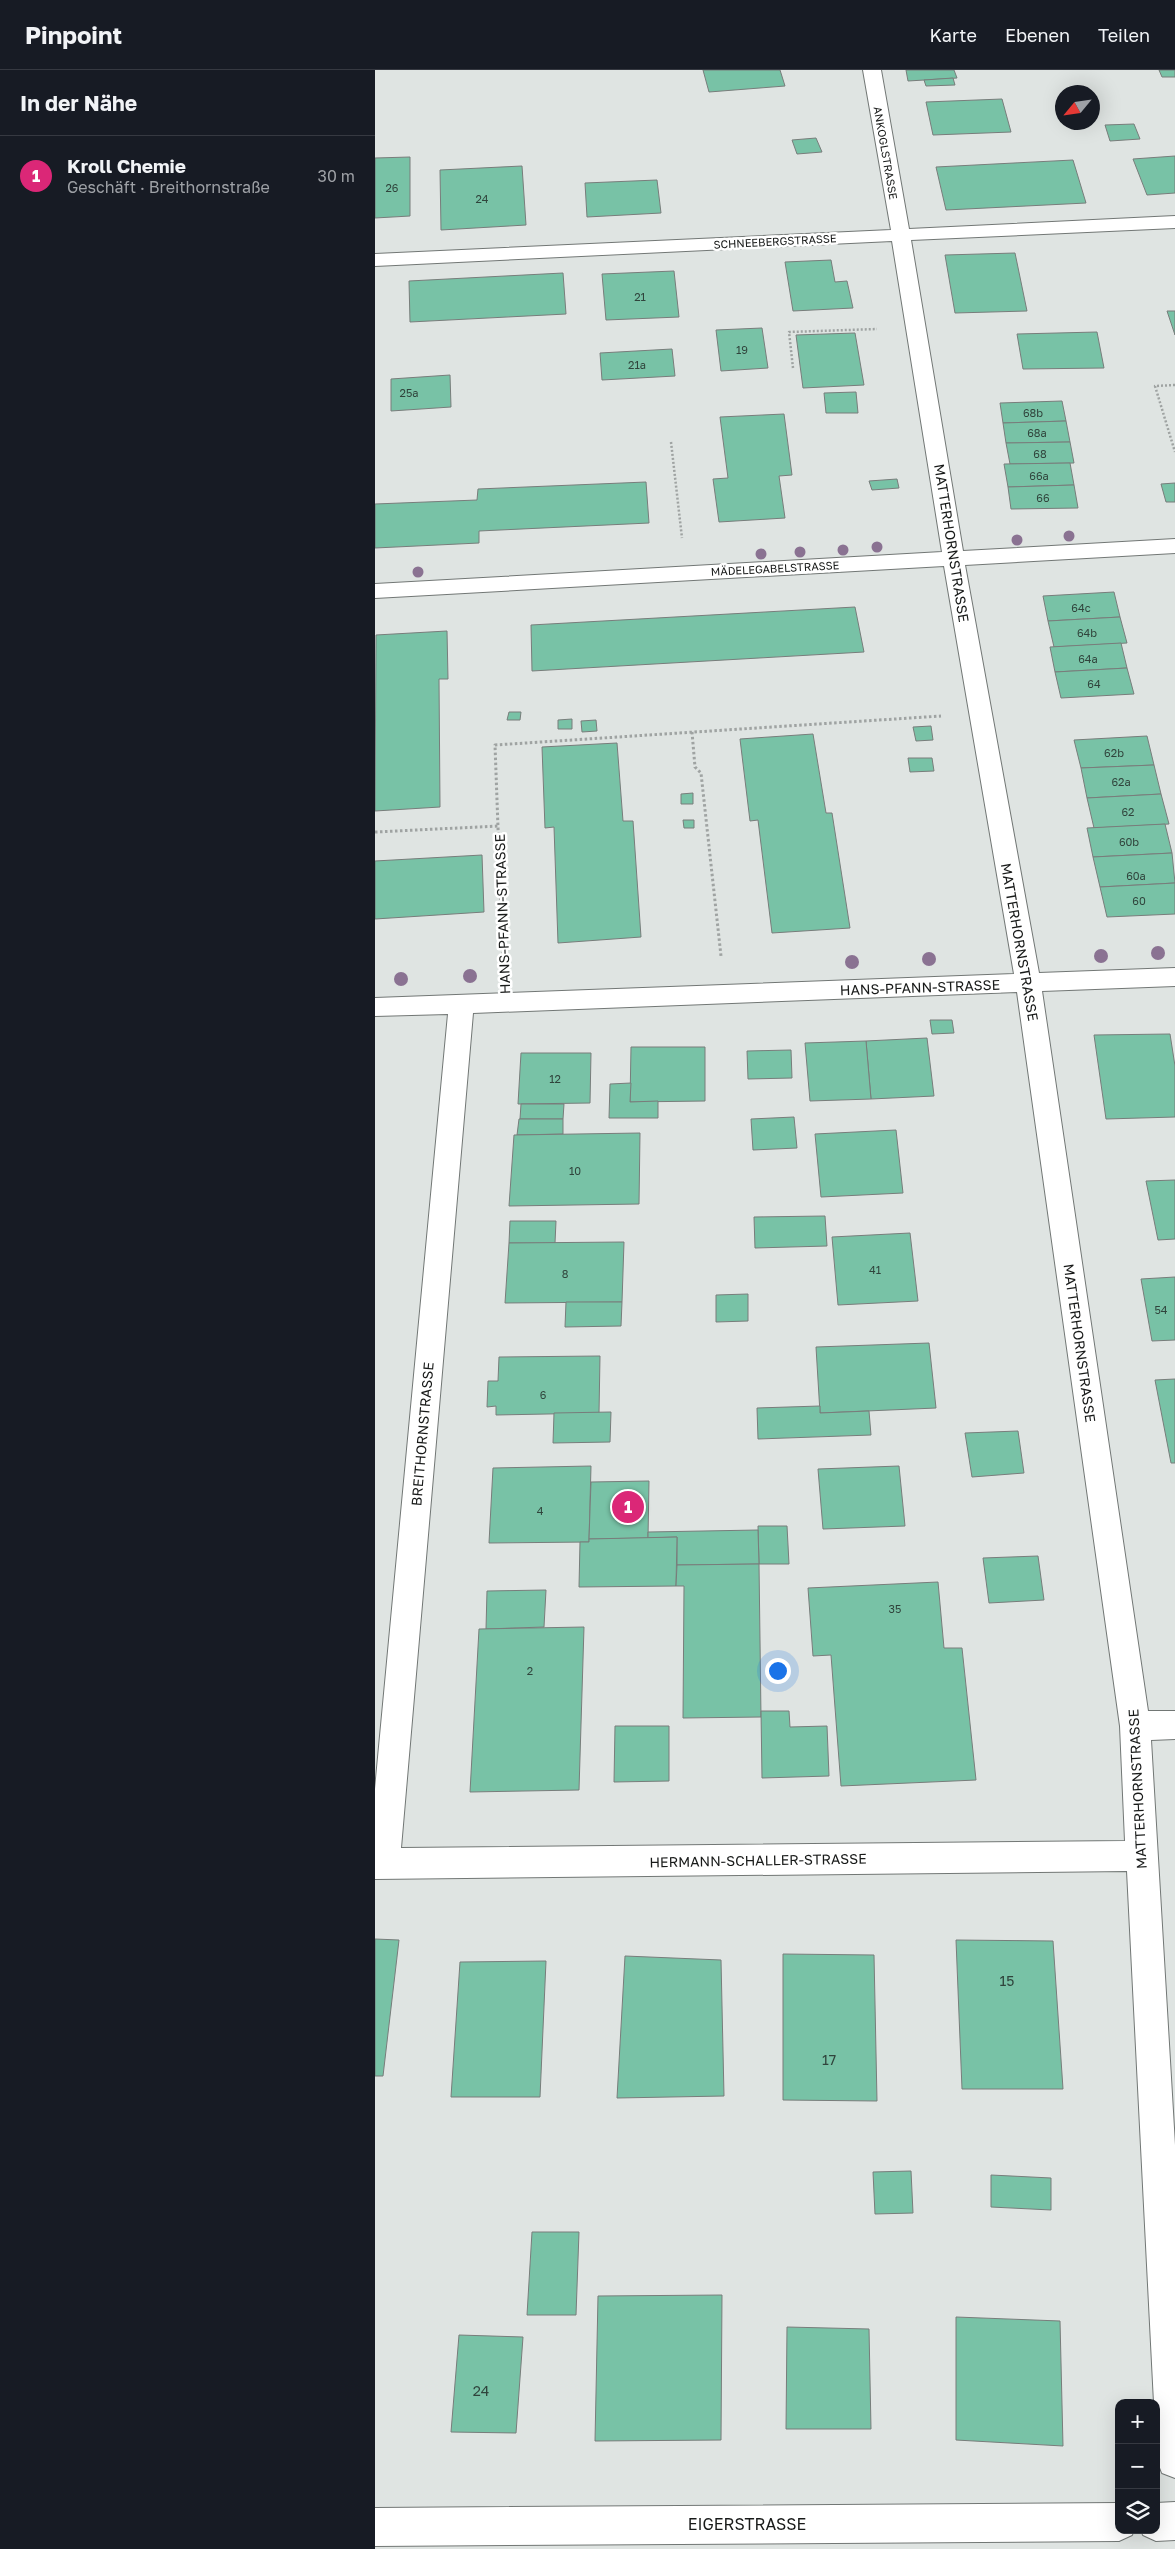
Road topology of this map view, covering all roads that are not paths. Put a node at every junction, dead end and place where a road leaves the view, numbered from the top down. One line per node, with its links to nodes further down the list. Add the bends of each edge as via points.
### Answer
1 (872, 70): 3 (street, ANKOGLSTRASSE)
2 (1175, 222): 3 (street, SCHNEEBERGSTRASSE)
3 (900, 235): 4 (street, SCHNEEBERGSTRASSE); 6 (street, MATTERHORNSTRASSE)
4 (375, 260)
5 (1175, 546): 6 (street, MÄDELEGABELSTRASSE)
6 (953, 558): 7 (street, MÄDELEGABELSTRASSE); 9 (street, MATTERHORNSTRASSE)
7 (375, 591)
8 (1175, 977): 9 (street, HANS-PFANN-STRASSE)
9 (1028, 983): 10 (street, HANS-PFANN-STRASSE); 13 (street, MATTERHORNSTRASSE)
10 (461, 1005): 11 (street, HANS-PFANN-STRASSE); 15 (street, BREITHORNSTRASSE)
11 (375, 1007)
12 (1175, 1725): 13 (street)
13 (1135, 1726): 14 (street, MATTERHORNSTRASSE)
14 (1140, 1856): 15 (street, HERMANN-SCHALLER-STRASSE); 16 (street, MATTERHORNSTRASSE)
15 (380, 1864)
16 (1175, 2460)
17 (1175, 2521): 19 (street)
18 (1115, 2522): 20 (street, EIGERSTRASSE)
19 (1160, 2522)
20 (375, 2527)

